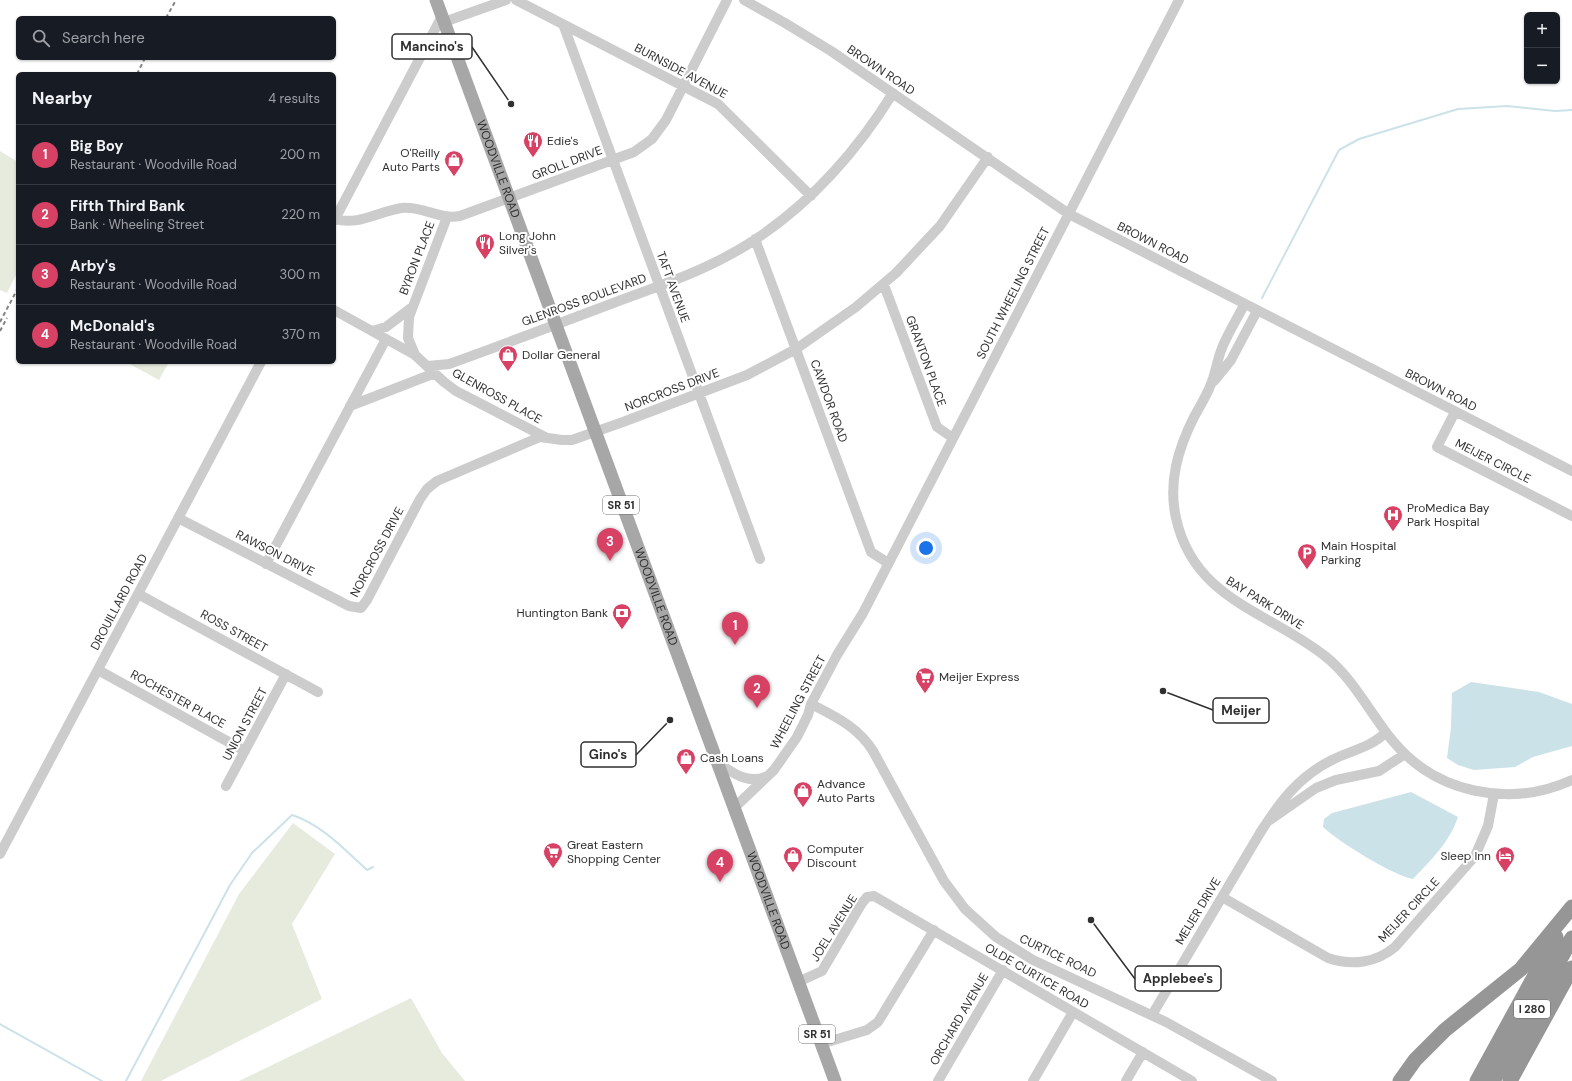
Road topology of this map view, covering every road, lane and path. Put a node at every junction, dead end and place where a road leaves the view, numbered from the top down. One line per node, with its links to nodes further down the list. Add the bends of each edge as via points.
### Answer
1 (436, 0): 7 (main road, WOODVILLE ROAD / SR 51)
2 (506, 0): 7 (street)
3 (516, 0): 8 (street, BURNSIDE AVENUE)
4 (727, 0): 9 (street, GROLL DRIVE)
5 (744, 0): 10 (street, BROWN ROAD, via 812,39)
6 (1179, 0): 15 (street, SOUTH WHEELING STREET)
7 (443, 19): 14 (main road, WOODVILLE ROAD / SR 51); 17 (street)
8 (563, 24): 9 (street, BURNSIDE AVENUE); 12 (street, TAFT AVENUE)
9 (684, 86): 12 (street, GROLL DRIVE, via 666,120 652,139 634,152); 13 (street, BURNSIDE AVENUE, via 721,106)
10 (894, 93): 11 (street, BROWN ROAD); 13 (street, GLENROSS BOULEVARD, via 855,148)
11 (988, 158): 15 (street, BROWN ROAD); 20 (street, NORCROSS DRIVE, via 940,226)
12 (612, 160): 14 (street, GROLL DRIVE); 21 (street, TAFT AVENUE)
13 (811, 196): 19 (street, GLENROSS BOULEVARD)
14 (510, 199): 16 (street, GROLL DRIVE, via 460,216); 26 (main road, WOODVILLE ROAD / SR 51)
15 (1069, 214): 22 (street, BROWN ROAD); 39 (street, SOUTH WHEELING STREET)
16 (447, 217): 18 (street, GROLL DRIVE, via 413,208 396,209 353,221); 23 (street, BYRON PLACE)
17 (336, 218)
18 (336, 220)
19 (755, 239): 21 (street, GLENROSS BOULEVARD, via 710,265); 29 (street, CAWDOR ROAD)
20 (884, 285): 29 (street, NORCROSS DRIVE); 39 (street, GRANTON PLACE, via 937,427)
21 (659, 286): 26 (street, GLENROSS BOULEVARD); 34 (street, TAFT AVENUE)
22 (1244, 305): 25 (street, BROWN ROAD); 33 (street, BAY PARK DRIVE, via 1222,346)
23 (411, 308): 27 (street, BYRON PLACE, via 386,328); 30 (street, BYRON PLACE, via 408,329)
24 (336, 311): 27 (street)
25 (1256, 311): 33 (street, BAY PARK DRIVE, via 1231,360); 36 (street, BROWN ROAD)
26 (556, 324): 32 (street, GLENROSS BOULEVARD); 37 (main road, WOODVILLE ROAD / SR 51)
27 (372, 331): 28 (street)
28 (386, 339): 30 (street); 35 (street)
29 (796, 349): 34 (street, NORCROSS DRIVE, via 747,375); 44 (street, CAWDOR ROAD, via 871,552)
30 (415, 355): 32 (street)
31 (260, 364): 42 (street, DROUILLARD ROAD)
32 (431, 370): 35 (street, GLENROSS PLACE); 38 (street, GLENROSS PLACE, via 456,391)
33 (1211, 384): 53 (street, BAY PARK DRIVE, via 1184,439 1174,474 1176,516 1185,545 1202,572 1219,590 1333,663)
34 (699, 394): 37 (street, NORCROSS DRIVE); 43 (street, TAFT AVENUE)
35 (350, 406): 45 (street)
36 (1455, 412): 40 (street, BROWN ROAD); 41 (street, MEIJER CIRCLE, via 1437,447)
37 (595, 432): 38 (street, NORCROSS DRIVE, via 567,441); 56 (main road, WOODVILLE ROAD / SR 51)
38 (545, 437): 48 (street, NORCROSS DRIVE, via 529,440 448,476 428,489 420,499 367,600)
39 (953, 438): 44 (street, SOUTH WHEELING STREET)
40 (1572, 472)
41 (1572, 516)
42 (178, 518): 45 (street, RAWSON DRIVE); 46 (street, DROUILLARD ROAD)
43 (760, 559)
44 (888, 563): 47 (street, SOUTH WHEELING STREET)
45 (266, 564): 48 (street, RAWSON DRIVE, via 349,606)
46 (138, 594): 49 (street, DROUILLARD ROAD); 50 (street, ROSS STREET)
47 (871, 598): 52 (street, WHEELING STREET)
48 (360, 608)
49 (98, 670): 54 (street, ROCHESTER PLACE); 63 (street, DROUILLARD ROAD)
50 (286, 674): 51 (street, ROSS STREET); 54 (street, UNION STREET)
51 (318, 692)
52 (811, 704): 57 (street, WHEELING STREET, via 797,737); 73 (street, CURTICE ROAD, via 846,722 864,738 936,868 958,900 984,926 1003,943 1033,960)
53 (1386, 732): 55 (street, BAY PARK DRIVE); 62 (street, MEIJER DRIVE, via 1371,743 1332,760 1311,773 1285,796)
54 (245, 751): 59 (street, UNION STREET)
55 (1405, 754): 60 (street, BAY PARK DRIVE, via 1429,773 1448,783); 62 (street, MEIJER DRIVE, via 1379,771 1336,780 1316,788)
56 (717, 762): 57 (street, via 744,778 760,778); 61 (main road, WOODVILLE ROAD / SR 51)
57 (770, 774): 61 (street, WHEELING STREET)
58 (1572, 780): 60 (street, via 1535,792)
59 (226, 786)
60 (1494, 794): 65 (street, MEIJER CIRCLE, via 1486,833 1479,851 1471,862 1395,947 1372,960 1348,962 1328,958)
61 (735, 807): 71 (main road, WOODVILLE ROAD / SR 51)
62 (1266, 822): 65 (street, MEIJER DRIVE)
63 (0, 854)
64 (869, 896): 67 (street, OLDE CURTICE ROAD, via 878,897); 71 (street, JOEL AVENUE, via 857,910 822,971)
65 (1222, 897): 73 (street, MEIJER DRIVE)
66 (1572, 908): 82 (highway, via 1521,969 1445,1030 1415,1060); 83 (highway)
67 (934, 930): 70 (street, OLDE CURTICE ROAD); 74 (street, via 878,1022 867,1030)
68 (1572, 938): 84 (highway, I 280)
69 (1572, 968): 85 (highway, I 280)
70 (1003, 970): 72 (street, OLDE CURTICE ROAD); 77 (street, ORCHARD AVENUE)
71 (798, 982): 74 (main road, WOODVILLE ROAD / SR 51)
72 (1073, 1012): 75 (street, OLDE CURTICE ROAD); 78 (street)
73 (1152, 1015): 81 (street, CURTICE ROAD)
74 (821, 1044): 76 (main road, WOODVILLE ROAD / SR 51)
75 (1143, 1052): 79 (street); 80 (street, OLDE CURTICE ROAD)
76 (835, 1081)
77 (938, 1081)
78 (1033, 1081)
79 (1126, 1081)
80 (1192, 1081)
81 (1272, 1081)
82 (1400, 1081)
83 (1477, 1081)
84 (1493, 1081)
85 (1510, 1081)

